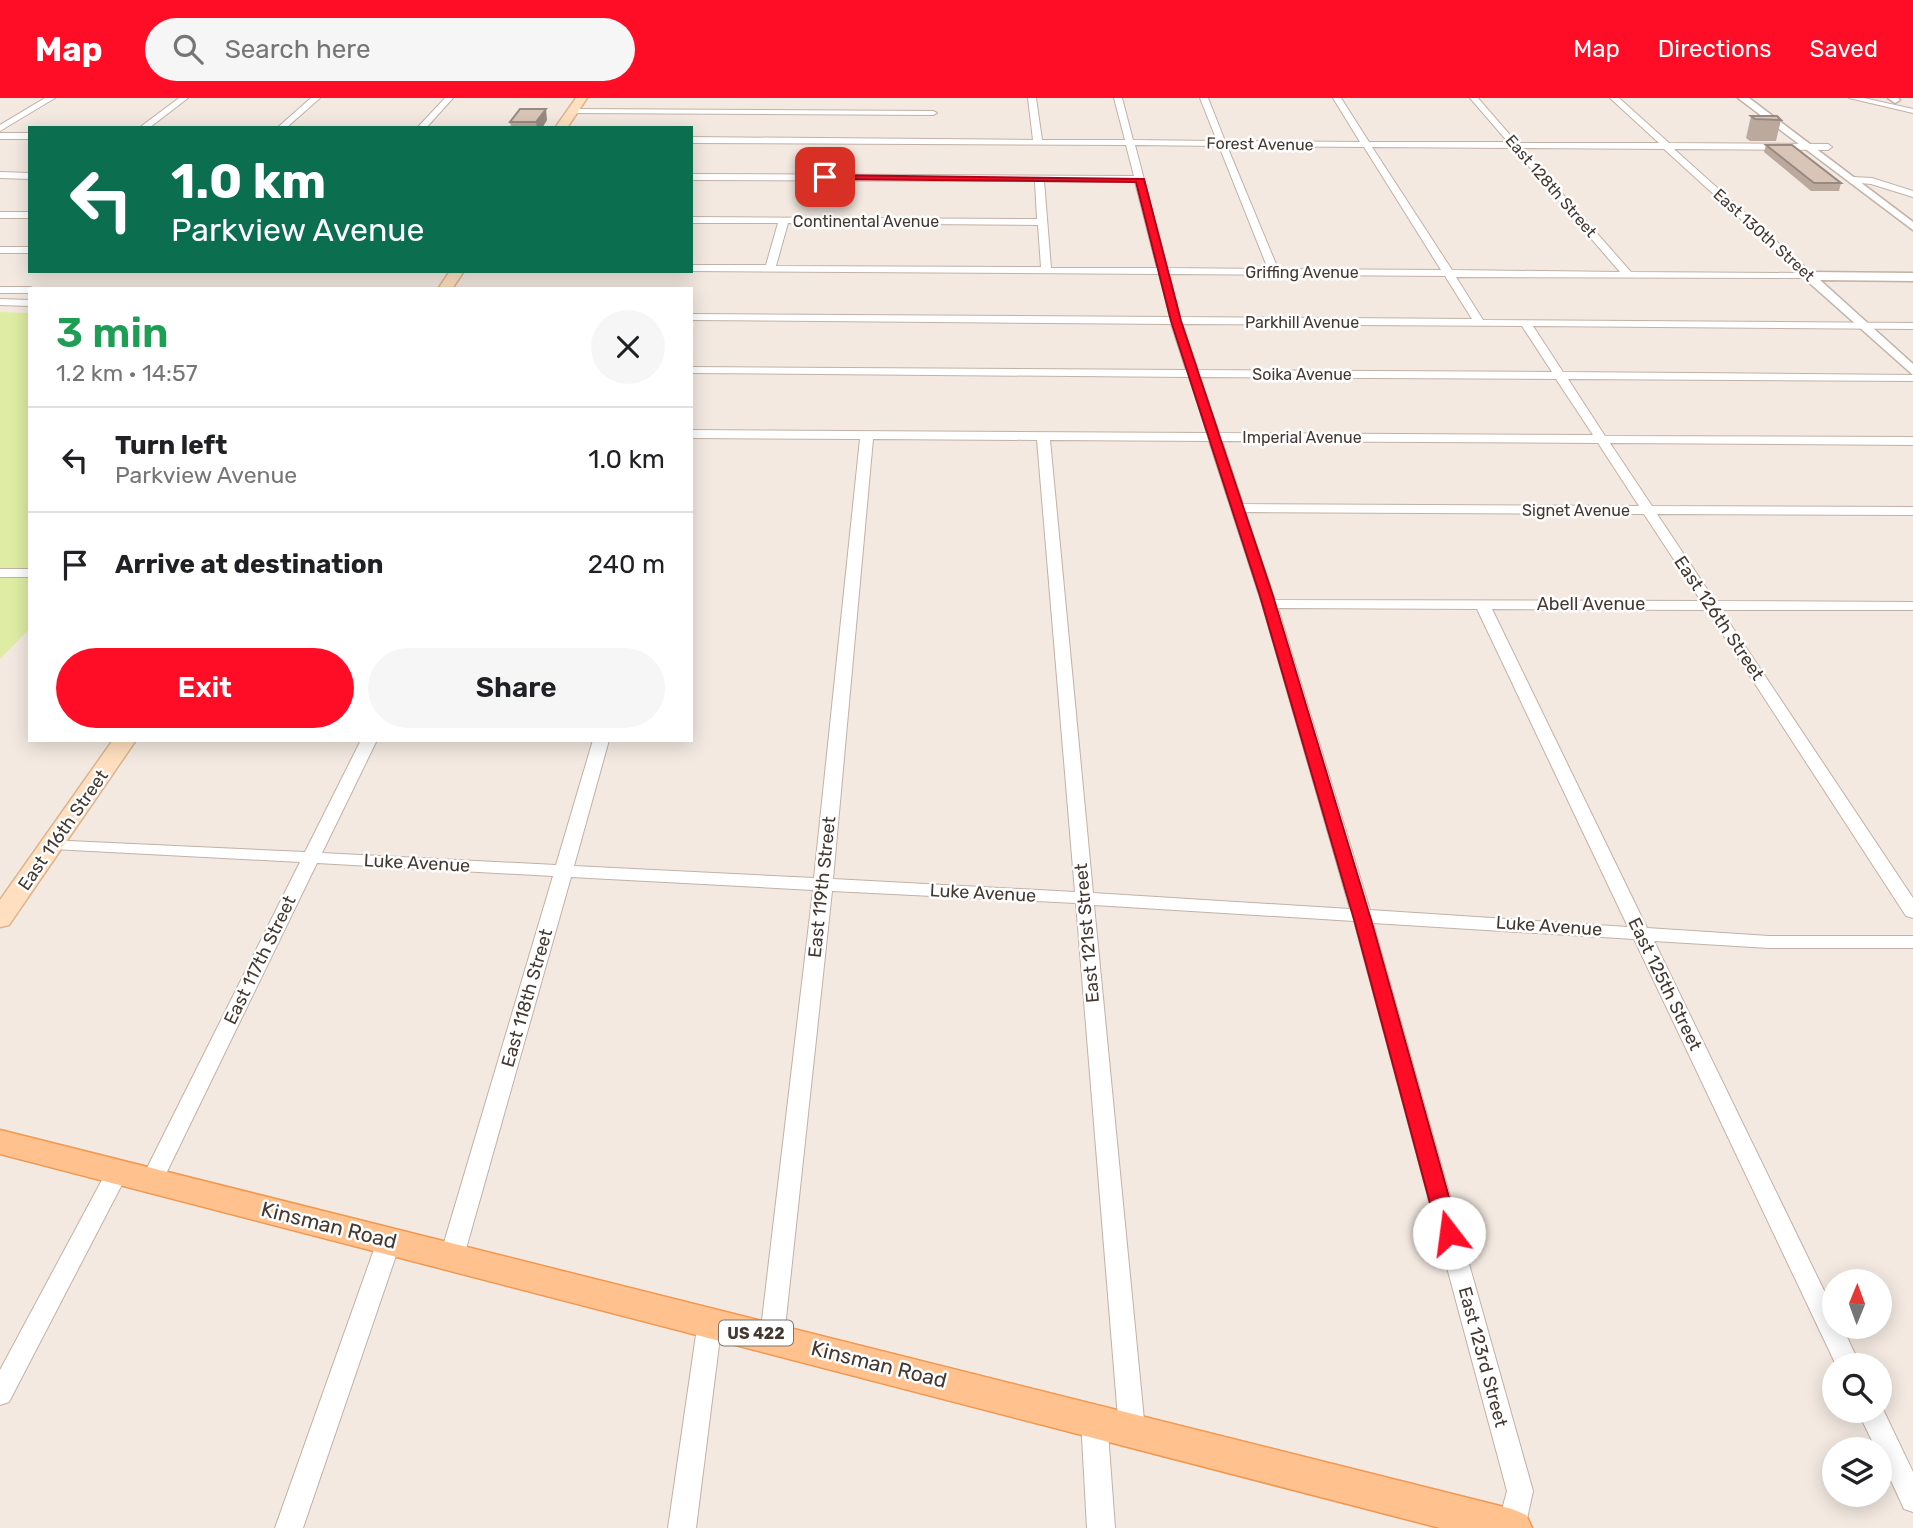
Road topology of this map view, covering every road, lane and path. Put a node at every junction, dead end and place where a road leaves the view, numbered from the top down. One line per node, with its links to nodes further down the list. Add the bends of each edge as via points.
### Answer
1 (51, 98): 30 (street)
2 (184, 98): 26 (street)
3 (316, 98): 27 (street)
4 (449, 98): 28 (street)
5 (582, 98): 21 (main road)
6 (676, 98): 22 (street)
7 (763, 98): 24 (street)
8 (850, 98): 25 (street)
9 (1032, 98): 35 (street)
10 (1118, 98): 36 (street, East 123rd Street)
11 (1204, 98): 37 (street)
12 (1337, 98): 38 (street)
13 (1474, 98): 39 (street, East 128th Street)
14 (1614, 98): 40 (street, East 130th Street)
15 (1743, 98): 41 (street)
16 (1763, 98): 42 (street)
17 (1853, 98): 23 (street)
18 (1884, 98): 19 (street)
19 (1894, 99): 20 (street)
20 (1913, 104)
21 (573, 111): 22 (street); 29 (main road)
22 (669, 111): 24 (street)
23 (1913, 111)
24 (758, 112): 25 (street)
25 (847, 113): 34 (street, via 934,109)
26 (146, 126)
27 (283, 126)
28 (423, 126)
29 (562, 126)
30 (0, 129)
31 (0, 136): 32 (street)
32 (28, 136)
33 (693, 140): 34 (street, Forest Avenue)
34 (930, 142): 35 (street, Forest Avenue)
35 (1038, 142): 36 (street, Forest Avenue)
36 (1129, 143): 37 (street, Forest Avenue); 49 (street, East 123rd Street)
37 (1223, 143): 38 (street, Forest Avenue); 67 (street)
38 (1368, 145): 39 (street, Forest Avenue); 68 (street)
39 (1515, 145): 40 (street, Forest Avenue); 69 (street, East 128th Street)
40 (1667, 146): 41 (street, Forest Avenue); 70 (street, East 130th Street)
41 (1809, 147): 42 (street, Forest Avenue); 50 (street)
42 (1828, 147): 43 (street)
43 (1839, 156)
44 (1850, 164): 51 (street)
45 (0, 175): 46 (street)
46 (28, 176)
47 (693, 177): 48 (street)
48 (1039, 179): 49 (street); 59 (street)
49 (1140, 179): 66 (street, East 123rd Street)
50 (1852, 180): 51 (street); 60 (street)
51 (1872, 181): 52 (street); 53 (street)
52 (1913, 195): 53 (street)
53 (1896, 198): 54 (street)
54 (1913, 211)
55 (0, 215): 56 (street)
56 (28, 215)
57 (693, 220): 58 (street, Continental Avenue)
58 (784, 220): 59 (street, Continental Avenue); 64 (street)
59 (1042, 222): 65 (street)
60 (1913, 227)
61 (0, 250): 62 (street)
62 (28, 250)
63 (693, 268): 64 (street, Griffing Avenue)
64 (770, 268): 65 (street, Griffing Avenue)
65 (1046, 270): 66 (street, Griffing Avenue)
66 (1162, 271): 67 (street, Griffing Avenue); 77 (street, East 123rd Street)
67 (1273, 272): 68 (street, Griffing Avenue)
68 (1447, 273): 69 (street, Griffing Avenue); 78 (street)
69 (1628, 275): 70 (street, Griffing Avenue)
70 (1809, 276): 71 (street, Griffing Avenue); 80 (street, East 130th Street)
71 (1913, 277)
72 (0, 290): 73 (street)
73 (28, 290)
74 (0, 302): 75 (street)
75 (28, 303)
76 (693, 317): 77 (street, Parkhill Avenue)
77 (1176, 321): 78 (street, Parkhill Avenue); 84 (street, East 123rd Street)
78 (1480, 323): 79 (street, Parkhill Avenue)
79 (1525, 323): 80 (street, Parkhill Avenue); 85 (street, East 126th Street)
80 (1864, 326): 81 (street, Parkhill Avenue); 83 (street, East 130th Street)
81 (1913, 326)
82 (693, 370): 84 (street, Soika Avenue)
83 (1913, 371)
84 (1194, 373): 85 (street, Soika Avenue); 90 (street, East 123rd Street)
85 (1561, 376): 86 (street, Soika Avenue); 91 (street, East 126th Street)
86 (1913, 378)
87 (693, 434): 88 (street, Imperial Avenue)
88 (867, 435): 89 (street, Imperial Avenue); 108 (street, East 119th Street)
89 (1043, 435): 90 (street, Imperial Avenue); 109 (street, East 121st Street)
90 (1215, 437): 91 (street, Imperial Avenue); 93 (street, East 123rd Street)
91 (1599, 438): 92 (street, Imperial Avenue); 94 (street, East 126th Street)
92 (1913, 441)
93 (1239, 508): 94 (street, Signet Avenue); 98 (street, East 123rd Street)
94 (1647, 510): 95 (street, Signet Avenue); 100 (street, East 126th Street)
95 (1913, 511)
96 (0, 573): 97 (street)
97 (28, 573)
98 (1269, 604): 99 (street, Abell Avenue); 111 (street, East 123rd Street)
99 (1482, 604): 100 (street, Abell Avenue); 113 (street, East 125th Street)
100 (1710, 604): 101 (street, Abell Avenue); 110 (street, East 126th Street)
101 (1913, 606)
102 (124, 742): 105 (main road, East 116th Street)
103 (368, 742): 106 (street, East 117th Street)
104 (600, 742): 107 (street, East 118th Street)
105 (53, 844): 106 (street, Luke Avenue); 112 (main road, East 116th Street)
106 (312, 856): 107 (street, Luke Avenue); 116 (street, East 117th Street)
107 (563, 871): 108 (street, Luke Avenue); 118 (street, East 118th Street)
108 (823, 885): 109 (street, Luke Avenue); 120 (street, East 119th Street)
109 (1084, 898): 111 (street, Luke Avenue); 125 (street, East 121st Street)
110 (1913, 912)
111 (1361, 915): 113 (street, Luke Avenue); 130 (street, East 123rd Street, via 1520,1491)
112 (0, 919)
113 (1640, 932): 114 (street, Luke Avenue, via 1769,942); 121 (street, East 125th Street)
114 (1913, 942)
115 (0, 1142): 116 (main road, Kinsman Road / US 422)
116 (135, 1175): 117 (main road, Kinsman Road / US 422); 122 (street, East 117th Street)
117 (389, 1241): 118 (main road, Kinsman Road / US 422); 127 (street)
118 (452, 1256): 119 (main road, Kinsman Road / US 422)
119 (710, 1321): 120 (main road, Kinsman Road / US 422); 128 (street)
120 (772, 1337): 123 (main road, Kinsman Road / US 422)
121 (1842, 1353)
122 (0, 1394)
123 (1094, 1419): 125 (main road, Kinsman Road / US 422); 129 (street)
124 (1876, 1423): 126 (street)
125 (1132, 1430): 130 (main road, Kinsman Road / US 422)
126 (1913, 1500)
127 (289, 1528)
128 (682, 1528)
129 (1101, 1528)
130 (1511, 1528)

